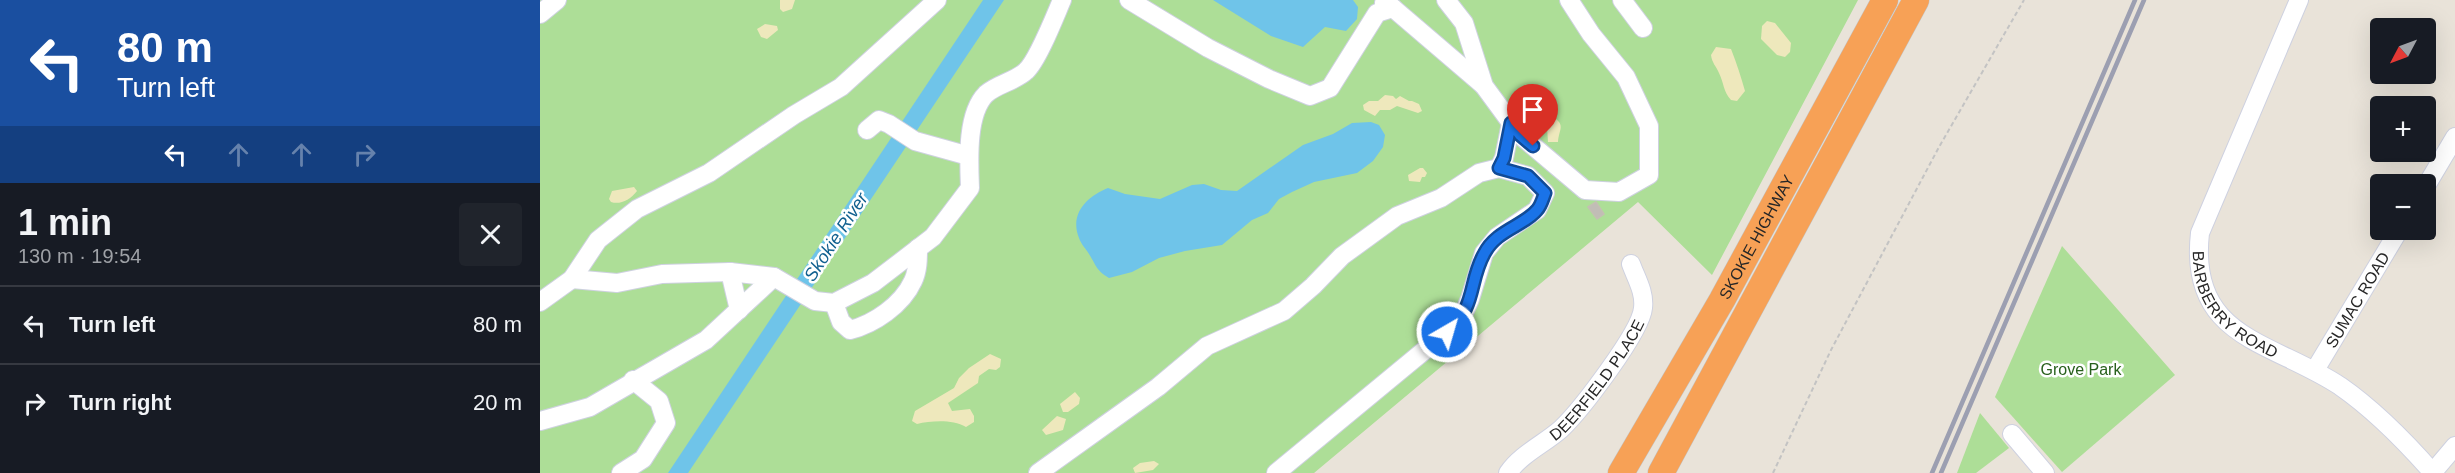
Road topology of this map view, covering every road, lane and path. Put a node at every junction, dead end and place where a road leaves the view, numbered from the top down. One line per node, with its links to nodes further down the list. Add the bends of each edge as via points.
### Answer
1 (557, 0): 13 (street)
2 (937, 0): 26 (street, via 841,87 709,173 629,215 597,240)
3 (1062, 0): 19 (street, via 1027,70 986,94 974,115)
4 (1130, 0): 12 (street, via 1208,48 1310,96 1330,88)
5 (1446, 0): 15 (street, via 1464,23)
6 (1569, 0): 16 (street, via 1626,77 1649,126 1649,175 1619,192 1585,190)
7 (1622, 0): 14 (street)
8 (1885, 0): 41 (highway, SKOKIE HIGHWAY, via 1722,300)
9 (1916, 0): 42 (highway, SKOKIE HIGHWAY)
10 (2024, 0): 43 (path, via 1836,340)
11 (2299, 0): 31 (street, BARBERRY ROAD, via 2200,233 2198,267 2204,288 2220,316 2252,341)
12 (1385, 4): 15 (street)
13 (540, 14)
14 (1643, 28)
15 (1484, 86): 16 (street)
16 (1511, 123): 20 (street)
17 (867, 130): 19 (street, via 879,120 915,141)
18 (2455, 137): 21 (street)
19 (969, 156): 23 (street, via 970,188 933,237)
20 (1499, 168): 38 (street, via 1479,173 1441,198 1397,216 1342,256 1284,310 1207,346 1158,387); 39 (street, via 1528,176 1545,193 1537,210 1497,237 1484,253 1461,321)
21 (2433, 174)
22 (2393, 240): 31 (street, SUMAC ROAD)
23 (918, 248): 29 (street, via 873,283); 29 (street, via 914,281 887,311 850,330 841,322)
24 (1630, 264): 40 (street, DEERFIELD PLACE, via 1643,294 1639,322 1572,419)
25 (730, 272): 26 (street, via 662,274 617,283); 27 (street); 30 (street)
26 (572, 279): 28 (street)
27 (781, 280): 29 (street, via 815,301); 30 (street)
28 (540, 302)
29 (834, 303)
30 (739, 310): 32 (street, via 706,340)
31 (2315, 370): 36 (street, BARBERRY ROAD, via 2373,411)
32 (633, 380): 33 (street, via 590,407); 37 (street, via 659,401 666,423 643,459)
33 (540, 421)
34 (2012, 435): 44 (street)
35 (2455, 446): 36 (street)
36 (2433, 472)
37 (621, 473)
38 (1038, 473)
39 (1276, 473)
40 (1508, 473)
41 (1621, 473)
42 (1661, 473)
43 (1773, 473)
44 (2045, 473)

